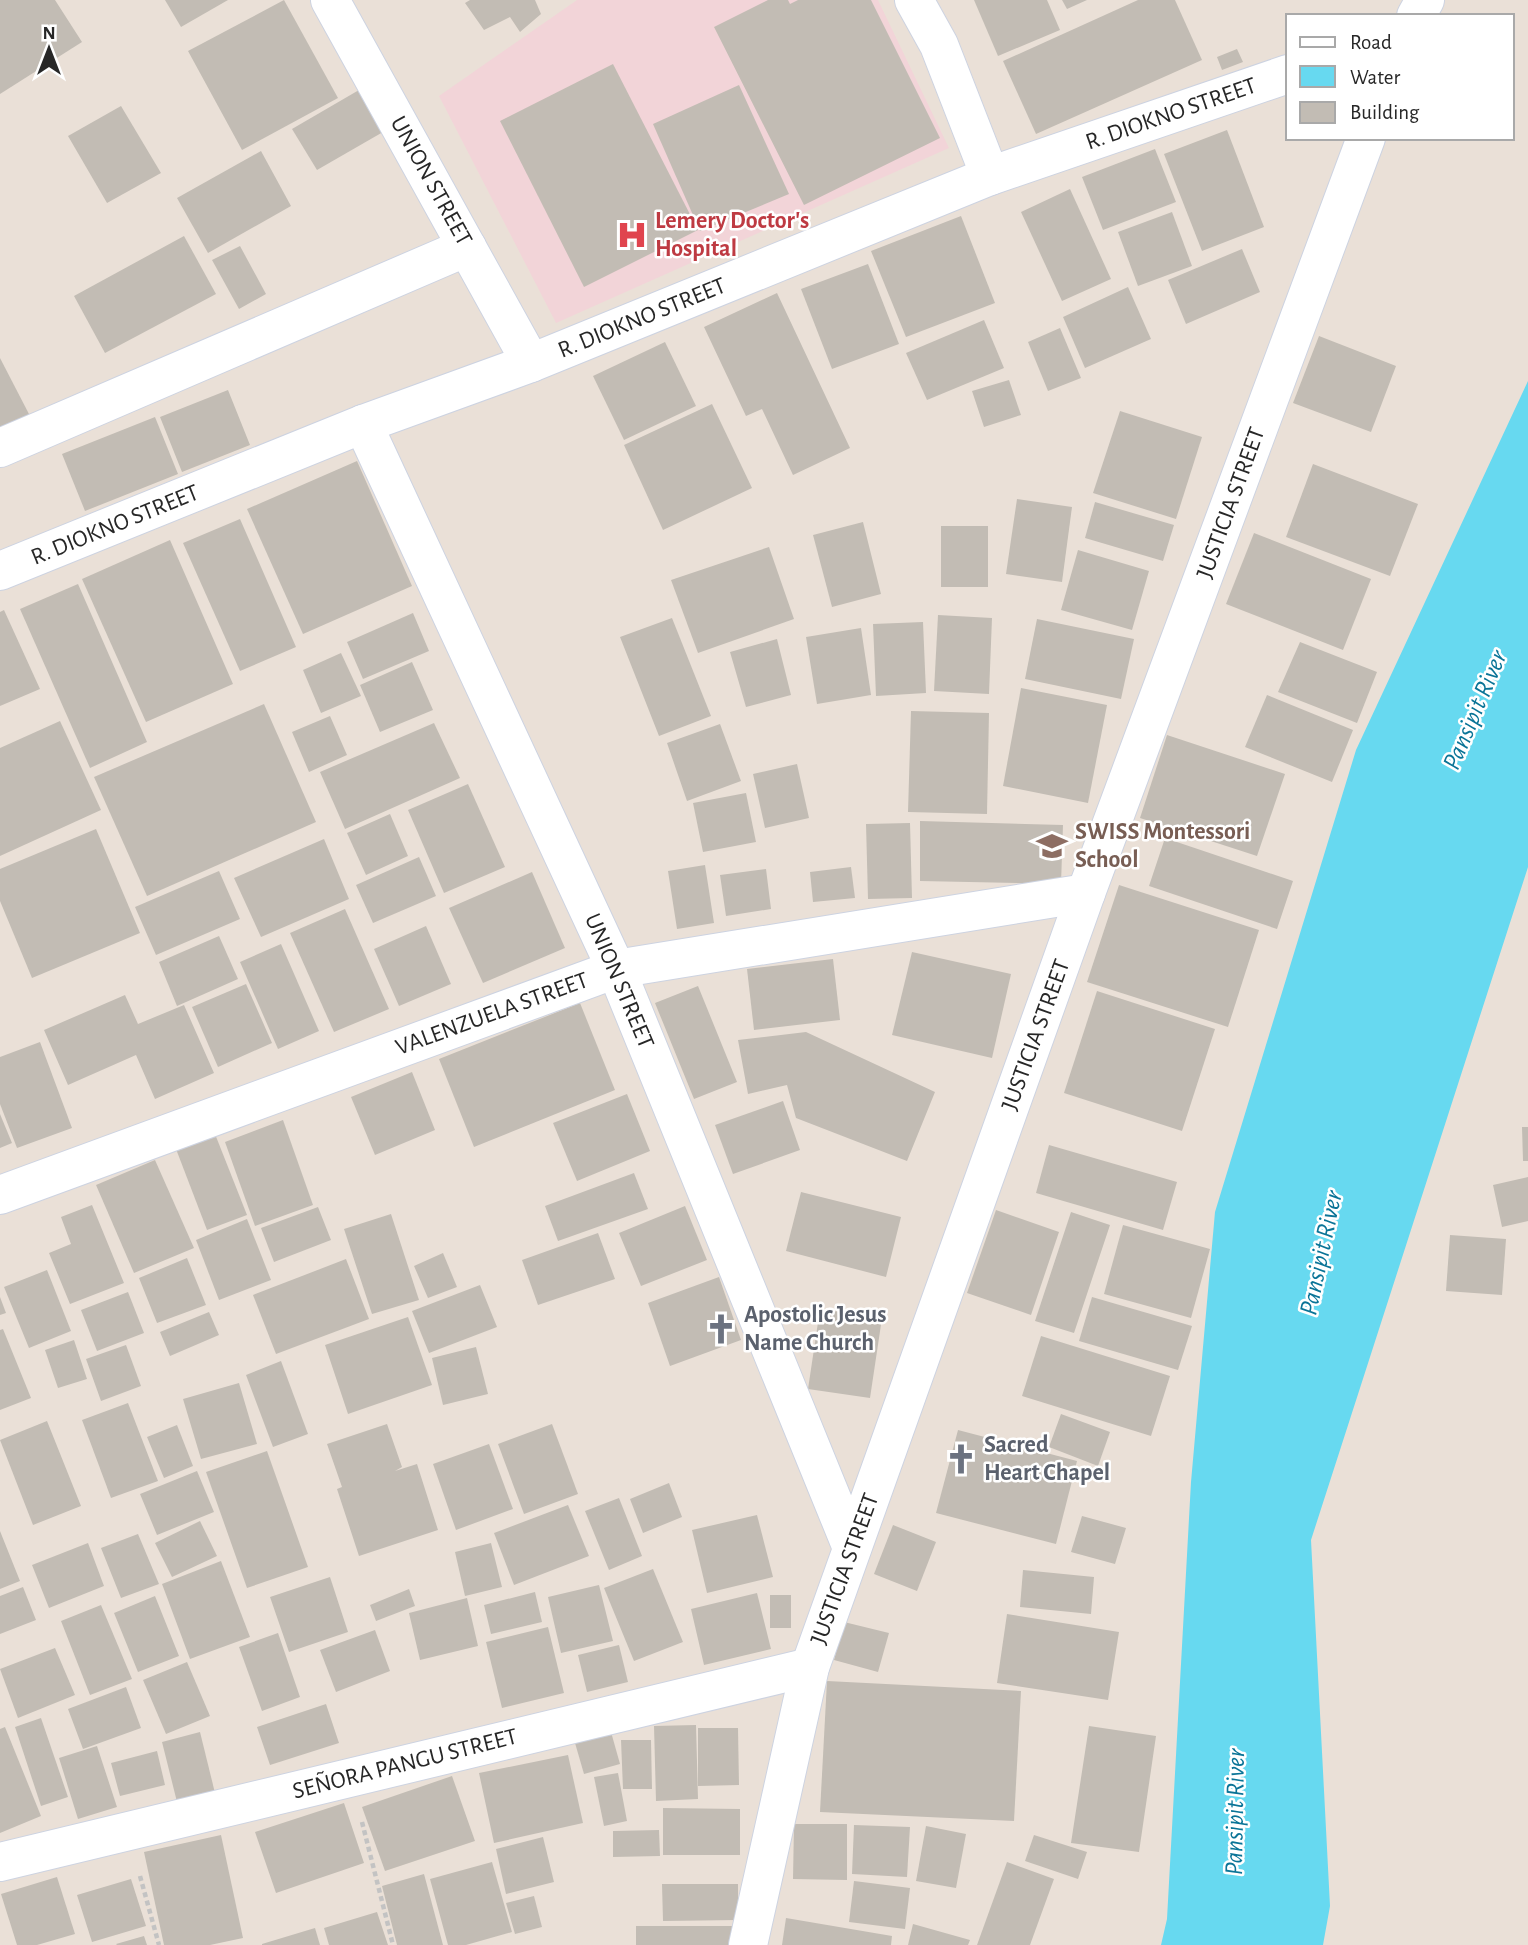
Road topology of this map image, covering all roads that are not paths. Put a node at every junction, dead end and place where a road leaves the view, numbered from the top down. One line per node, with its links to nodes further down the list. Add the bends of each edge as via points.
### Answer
1 (330, 0): 6 (street, UNION STREET)
2 (914, 0): 5 (street, via 939,44)
3 (1286, 75): 5 (street, R. DIOKNO STREET)
4 (1365, 140): 11 (street, JUSTICIA STREET)
5 (990, 176): 7 (street, R. DIOKNO STREET)
6 (467, 247): 7 (street, UNION STREET); 9 (street)
7 (531, 363): 8 (street, R. DIOKNO STREET)
8 (363, 424): 10 (street, R. DIOKNO STREET); 12 (street, UNION STREET)
9 (0, 448)
10 (0, 571)
11 (1086, 893): 12 (street, VALENZUELA STREET); 14 (street, JUSTICIA STREET)
12 (616, 969): 13 (street, VALENZUELA STREET); 14 (street, UNION STREET)
13 (0, 1195)
14 (852, 1548): 15 (street, JUSTICIA STREET)
15 (810, 1667): 16 (street, SEÑORA PANGU STREET); 17 (street, JUSTICIA STREET)
16 (0, 1862)
17 (748, 1945)

